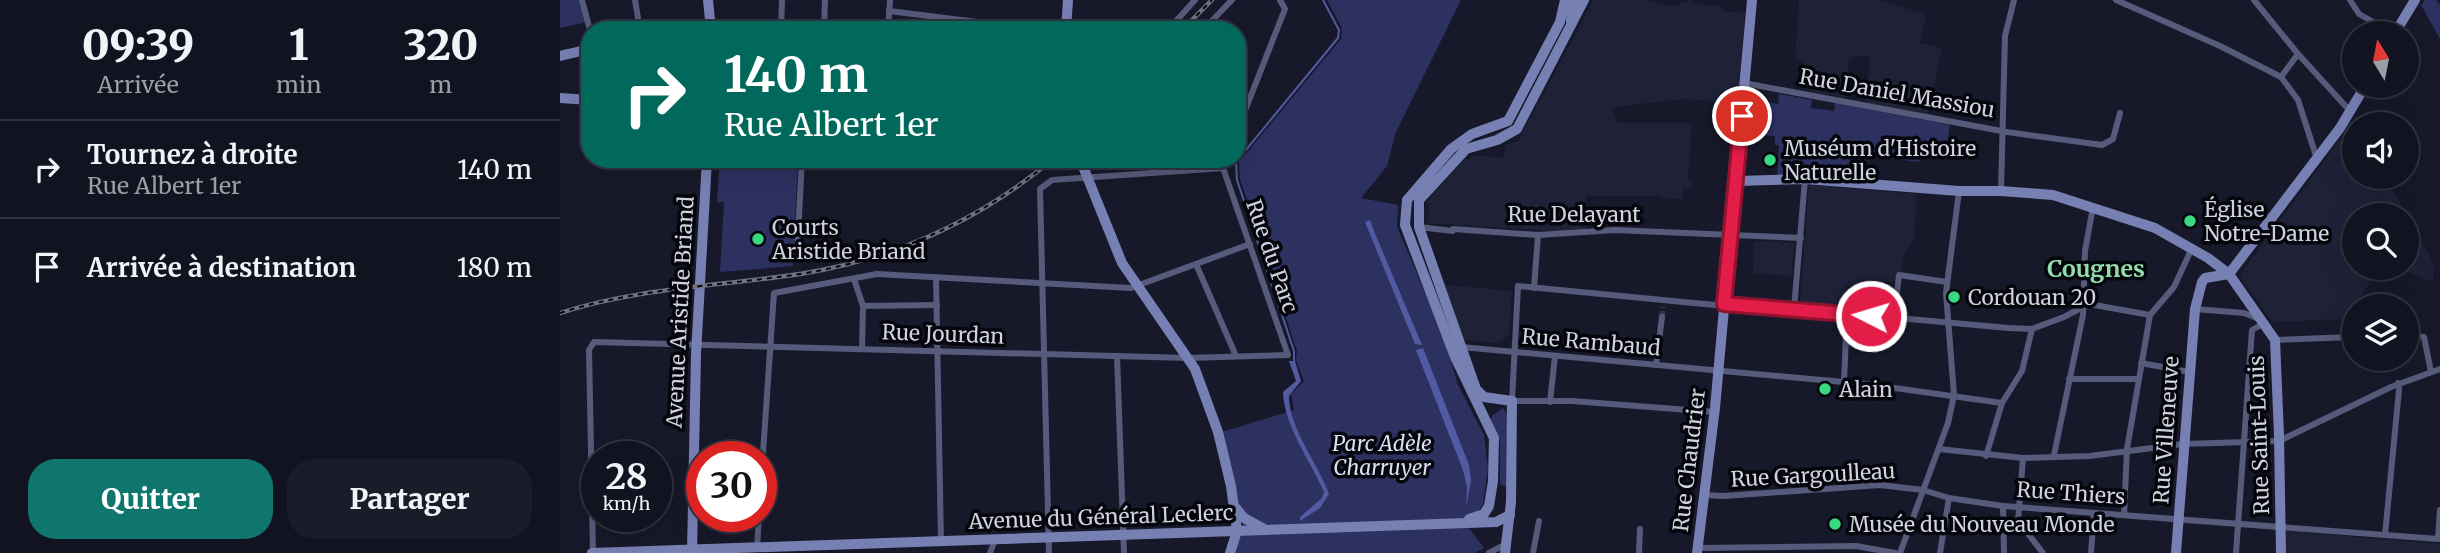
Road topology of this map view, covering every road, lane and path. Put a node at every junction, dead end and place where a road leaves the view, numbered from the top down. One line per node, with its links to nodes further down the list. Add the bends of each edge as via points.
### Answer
1 (582, 0): 21 (street)
2 (635, 0): 22 (street)
3 (708, 0): 23 (street)
4 (782, 0): 24 (street)
5 (825, 0): 25 (street)
6 (890, 0): 20 (street)
7 (1068, 0): 28 (street)
8 (1232, 0): 30 (street)
9 (1280, 0): 42 (street, via 1285,9)
10 (1564, 0): 119 (street, via 1560,22 1508,121 1472,134 1451,149 1407,200 1405,225)
11 (1573, 0): 33 (street)
12 (1584, 0): 33 (street)
13 (1752, 0): 38 (street, Rue Chaudrier)
14 (2014, 0): 46 (street, via 2006,36)
15 (2116, 0): 37 (street)
16 (2254, 0): 35 (street)
17 (2350, 0): 31 (street, via 2359,14)
18 (2416, 0): 32 (street)
19 (1192, 1): 29 (street)
20 (889, 11): 26 (street); 27 (street)
21 (588, 21)
22 (638, 21)
23 (710, 21)
24 (781, 21)
25 (824, 21)
26 (888, 21)
27 (970, 21)
28 (1067, 21)
29 (1175, 21)
30 (1212, 21)
31 (2372, 21)
32 (2402, 21)
33 (1571, 25): 60 (street, via 1517,128 1466,149 1419,200)
34 (581, 51): 36 (street)
35 (2298, 54): 37 (street); 43 (street)
36 (560, 55)
37 (2281, 77): 47 (street, via 2298,100)
38 (1744, 83): 46 (street, Rue Daniel Massiou); 56 (street, Rue Chaudrier)
39 (560, 98): 41 (street)
40 (2359, 98): 43 (street)
41 (581, 99)
42 (1246, 108)
43 (2351, 112)
44 (2120, 113): 46 (street, Rue Daniel Massiou, via 2113,139 2103,145)
45 (2342, 124): 47 (street)
46 (2003, 130): 58 (street)
47 (2317, 159): 68 (street)
48 (706, 168): 91 (street, Avenue Aristide Briand)
49 (802, 168): 66 (street, via 797,254)
50 (1083, 168): 54 (street)
51 (1183, 168): 53 (street)
52 (1223, 168): 53 (street); 64 (street, Rue du Parc)
53 (1183, 171): 54 (street)
54 (1086, 178): 72 (street, via 1052,180 1040,189); 73 (street, via 1117,253)
55 (1805, 179): 56 (street); 57 (street); 63 (street)
56 (1737, 181): 62 (street, Rue Chaudrier)
57 (1959, 191): 58 (street); 71 (street)
58 (2001, 191): 59 (street, via 2053,194)
59 (2093, 207): 65 (street, via 2155,228); 78 (street, via 2085,251)
60 (1419, 227): 61 (street, Rue Delayant); 93 (street)
61 (1538, 235): 62 (street, Rue Delayant, via 1615,230); 74 (street)
62 (1731, 236): 63 (street, Rue Delayant); 75 (street, Rue Chaudrier)
63 (1801, 238): 79 (street)
64 (1250, 244): 67 (street); 98 (street, Rue du Parc)
65 (2192, 248): 68 (street); 82 (street, via 2174,287)
66 (824, 256)
67 (1196, 264): 73 (street); 100 (street)
68 (2230, 274): 80 (street, Rue Villeneuve, via 2205,278); 86 (street, Rue Saint-Louis)
69 (936, 278): 70 (street, via 877,274); 72 (street); 76 (street)
70 (853, 279): 77 (street); 92 (street, via 774,293)
71 (1947, 282): 84 (street, via 1899,275); 85 (street)
72 (1041, 284): 73 (street); 97 (street)
73 (1138, 287): 102 (street)
74 (1534, 288): 75 (street, via 1663,304); 96 (street, via 1518,286)
75 (1724, 304): 79 (street); 106 (street, Rue Chaudrier)
76 (937, 305): 77 (street); 95 (street)
77 (863, 306): 94 (street)
78 (2084, 306): 82 (street); 87 (street); 109 (street)
79 (1794, 309): 81 (street)
80 (2196, 309): 86 (street, via 2244,313); 107 (street, Rue Villeneuve)
81 (1847, 314): 84 (street); 111 (street)
82 (2150, 315): 103 (street)
83 (1662, 317): 104 (street)
84 (1894, 318): 85 (street)
85 (1948, 323): 87 (street); 113 (street)
86 (2264, 324): 90 (street, Rue Saint-Louis); 122 (street, via 2252,330)
87 (2032, 329): 117 (street, via 2022,371)
88 (2419, 336): 108 (street, via 2424,337)
89 (2342, 337): 90 (street)
90 (2275, 340): 120 (street, Rue Saint-Louis)
91 (697, 345): 92 (street, Rue Jourdan); 158 (street, Avenue Aristide Briand); 160 (street, Rue Jourdan, via 600,341 590,345)
92 (769, 346): 94 (street, Rue Jourdan); 121 (street)
93 (1461, 347): 96 (street, Rue Rambaud); 114 (street, via 1476,389)
94 (862, 349): 95 (street, Rue Jourdan)
95 (937, 351): 97 (street, Rue Jourdan); 154 (street)
96 (1515, 352): 101 (street, Rue Rambaud); 115 (street)
97 (1044, 354): 99 (street, Rue Jourdan); 152 (street)
98 (1287, 355): 100 (street, Rue Jourdan)
99 (1117, 356): 102 (street, Rue Jourdan); 151 (street)
100 (1236, 356): 102 (street, Rue Jourdan)
101 (1555, 356): 104 (street, Rue Rambaud); 116 (street)
102 (1188, 358): 135 (street, via 1218,432)
103 (2141, 363): 107 (street); 110 (street)
104 (1656, 365): 106 (street, Rue Rambaud)
105 (2440, 369): 108 (street)
106 (1719, 371): 111 (street, Rue Rambaud); 118 (street, Rue Chaudrier)
107 (2189, 372): 123 (street, Rue Villeneuve)
108 (2431, 372): 112 (street)
109 (2069, 379): 110 (street); 126 (street)
110 (2138, 379): 125 (street)
111 (1844, 382): 113 (street, Rue Rambaud)
112 (2398, 383): 120 (street); 150 (street)
113 (1954, 395): 117 (street, Rue Rambaud); 124 (street)
114 (1497, 401): 115 (street); 119 (street)
115 (1512, 401): 116 (street); 133 (street)
116 (1550, 402): 118 (street)
117 (2002, 403): 127 (street)
118 (1715, 412): 131 (street, Rue Chaudrier)
119 (1484, 419): 129 (street, via 1494,438)
120 (2279, 440): 122 (street); 145 (street, Rue Saint-Louis)
121 (763, 441)
122 (2243, 442): 123 (street); 144 (street)
123 (2183, 444): 125 (street); 141 (street, Rue Villeneuve)
124 (1939, 449): 127 (street); 130 (street)
125 (2127, 450): 126 (street); 140 (street)
126 (2054, 455): 128 (street)
127 (1986, 456): 128 (street)
128 (2023, 458): 136 (street)
129 (1493, 481): 133 (street); 143 (street, via 1484,514)
130 (1923, 489): 131 (street, Rue Gargoulleau, via 1869,485); 132 (street, Rue Thiers); 169 (street)
131 (1704, 495): 159 (street, Rue Chaudrier)
132 (1949, 498): 134 (street, Rue Thiers); 170 (street)
133 (1511, 502): 139 (street)
134 (2003, 506): 136 (street, Rue Thiers); 171 (street)
135 (1234, 507): 147 (street); 148 (street)
136 (2020, 507): 138 (street, Rue Thiers); 172 (street, via 2018,521)
137 (2440, 510): 150 (street, Rue Thiers, via 2438,539)
138 (2094, 513): 140 (street, Rue Thiers); 173 (street)
139 (1510, 515): 143 (street, Avenue du Général Leclerc, via 1496,522); 157 (street)
140 (2124, 515): 141 (street, Rue Thiers)
141 (2178, 519): 144 (street, Rue Thiers); 174 (street, Rue Villeneuve)
142 (1539, 521): 167 (street)
143 (1455, 522): 147 (street, Avenue du Général Leclerc)
144 (2238, 524): 145 (street, Rue Thiers); 175 (street)
145 (2281, 527): 150 (street, Rue Thiers); 176 (street, Rue Saint-Louis)
146 (1640, 529): 168 (street)
147 (1266, 530): 148 (street, Avenue du Général Leclerc)
148 (1237, 531): 151 (street, Avenue du Général Leclerc); 165 (street)
149 (758, 532): 155 (street)
150 (2385, 535)
151 (1124, 536): 152 (street, Avenue du Général Leclerc); 164 (street)
152 (1048, 538): 153 (street, Avenue du Général Leclerc); 163 (street)
153 (995, 540): 154 (street, Avenue du Général Leclerc); 162 (street)
154 (941, 542): 156 (street, Avenue du Général Leclerc)
155 (757, 548): 156 (street, Avenue du Général Leclerc); 158 (street, Avenue du Général Leclerc)
156 (836, 549)
157 (1505, 549): 166 (street)
158 (692, 551): 161 (street, Avenue du Général Leclerc)
159 (1697, 551): 169 (street, via 1856,546)
160 (592, 553): 161 (street, Avenue du Général Leclerc)
161 (621, 553)
162 (990, 553)
163 (1049, 553)
164 (1124, 553)
165 (1230, 553)
166 (1489, 553)
167 (1533, 553)
168 (1639, 553)
169 (1897, 553)
170 (1940, 553)
171 (2004, 553)
172 (2043, 553)
173 (2091, 553)
174 (2176, 553)
175 (2236, 553)
176 (2281, 553)

